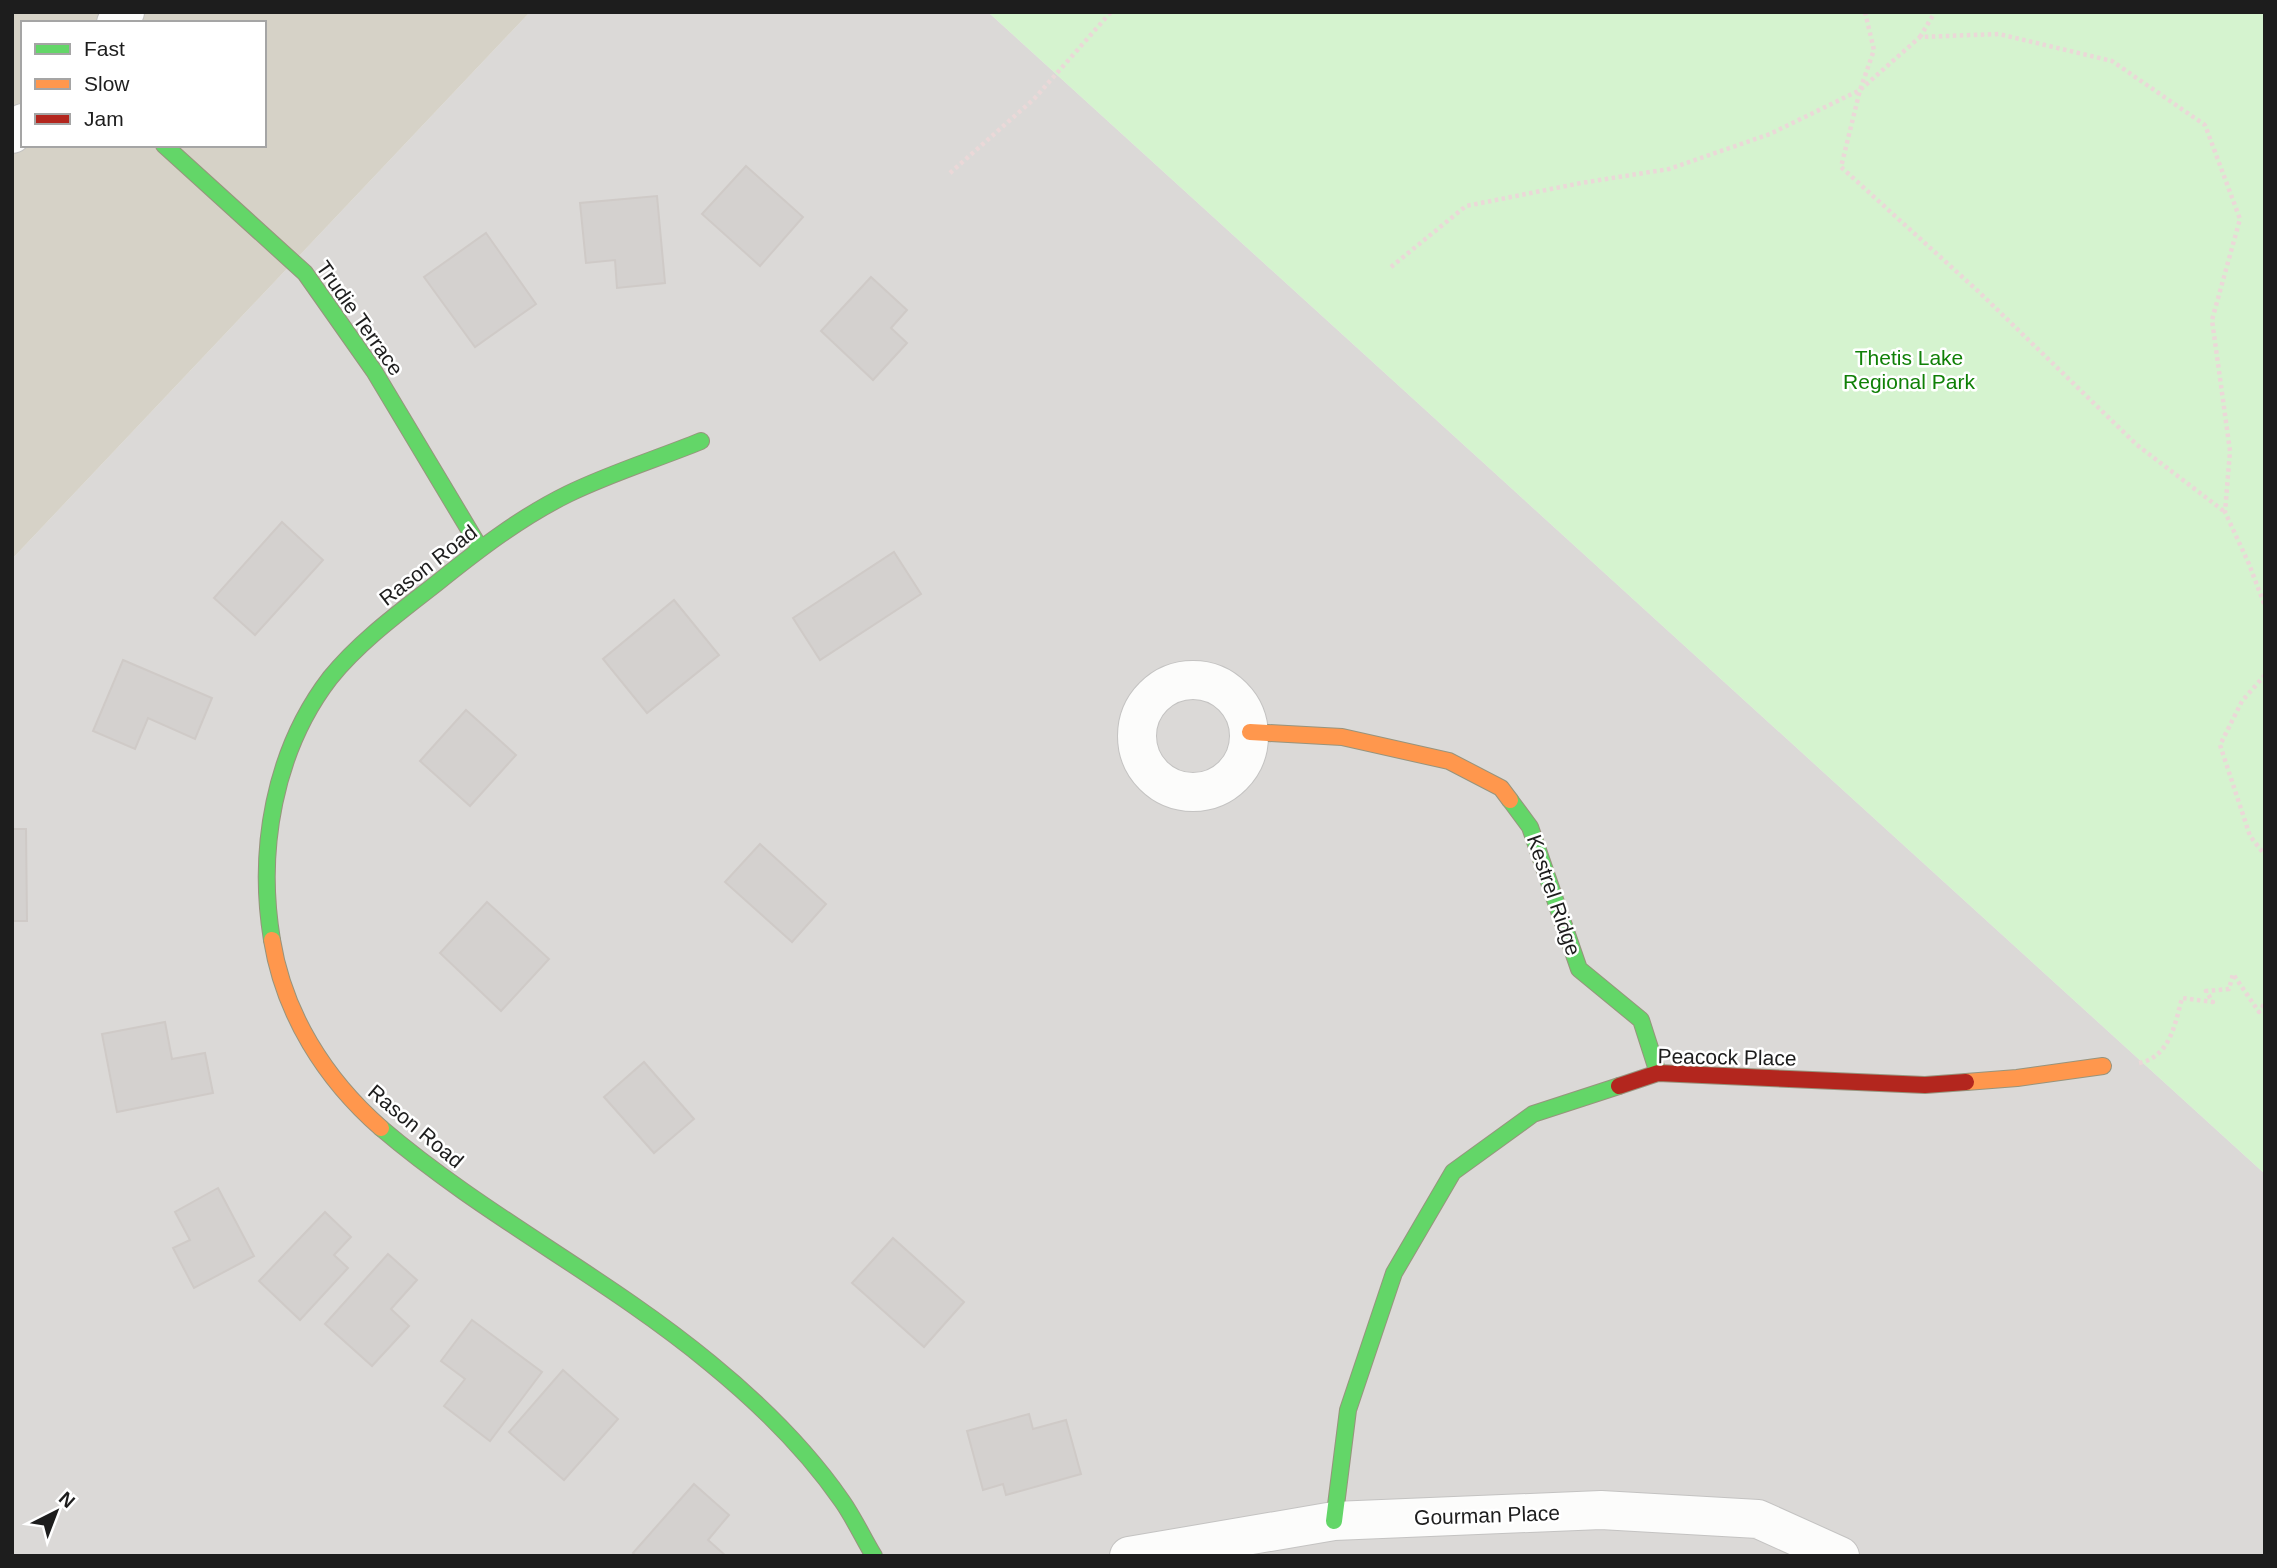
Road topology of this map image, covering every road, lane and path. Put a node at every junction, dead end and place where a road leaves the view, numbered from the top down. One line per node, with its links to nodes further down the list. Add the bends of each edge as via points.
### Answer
1 (1111, 12): 7 (path, via 1034,99)
2 (1865, 12): 5 (path, via 1874,50)
3 (1935, 12): 4 (path)
4 (1920, 37): 5 (path); 10 (path, via 1999,34 2112,61 2205,125 2240,219 2212,320 2230,451)
5 (1860, 90): 8 (path, via 1770,134 1669,169 1466,206); 10 (path, via 1841,167 2137,444)
6 (166, 147): 11 (street, Trudie Terrace, via 305,273 374,372)
7 (950, 173)
8 (1391, 267)
9 (701, 441): 11 (street, Rason Road, via 566,495)
10 (2225, 512): 12 (path)
11 (480, 548): 21 (street, Rason Road, via 369,638 323,687 289,753 271,815 264,872 268,926 290,1010 311,1050 341,1090 383,1133 690,1346 743,1392 796,1445 842,1501)
12 (2265, 606)
13 (2265, 675): 15 (path, via 2242,701 2220,744 2250,836)
14 (1250, 732): 18 (street, Kestrel Ridge, via 1342,737 1449,761 1501,788 1530,827 1579,969 1641,1020)
15 (2265, 855)
16 (2265, 1003): 17 (path, via 2259,1012 2232,974 2229,989 2206,991 2213,1002 2182,998 2171,1037 2155,1058)
17 (2103, 1066): 18 (street, Peacock Place, via 1925,1085)
18 (1658, 1073): 19 (street, Peacock Place, via 1533,1114 1453,1172 1394,1273 1348,1410)
19 (1334, 1521): 20 (street, Gourman Place); 23 (street, Gourman Place, via 1601,1510 1758,1519)
20 (1296, 1542): 22 (street, Gourman Place)
21 (874, 1556)
22 (1129, 1556)
23 (1840, 1556)

